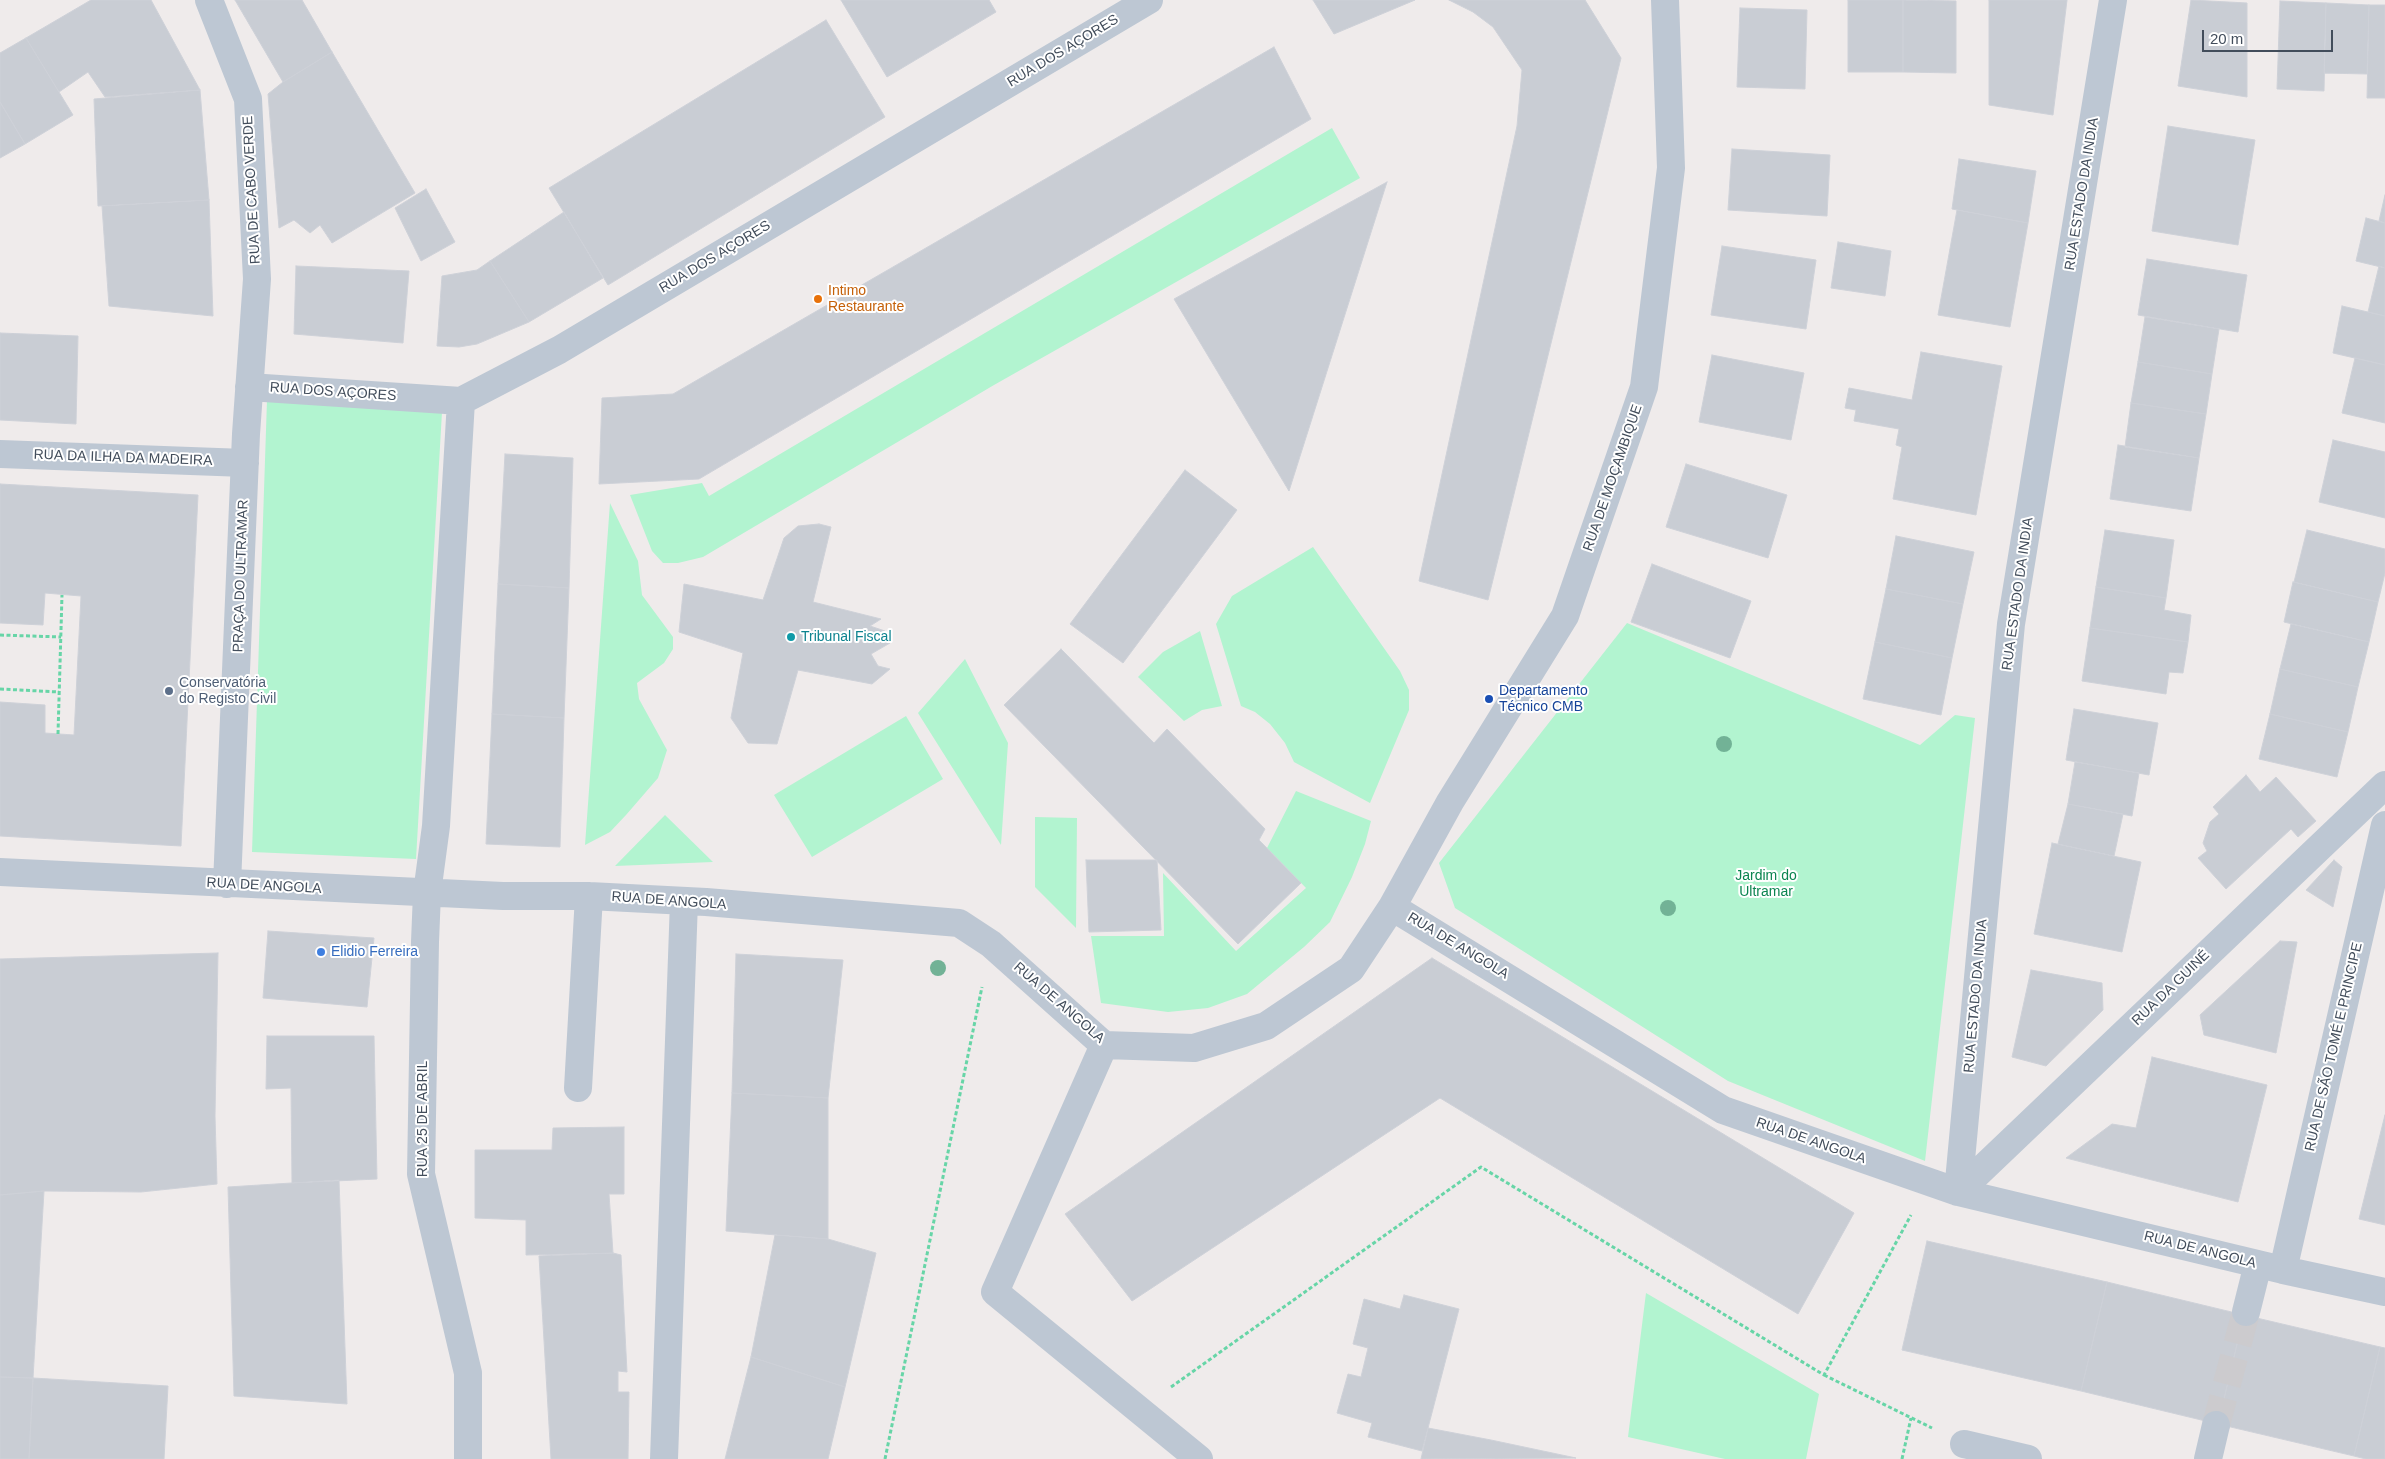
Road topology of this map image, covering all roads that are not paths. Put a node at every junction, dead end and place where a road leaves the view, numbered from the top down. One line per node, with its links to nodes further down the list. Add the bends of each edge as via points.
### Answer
1 (209, 0): 5 (street, RUA DE CABO VERDE, via 248,99 257,279)
2 (1149, 0): 6 (street, RUA DOS AÇORES, via 559,350)
3 (1665, 0): 16 (street, RUA DE MOÇAMBIQUE, via 1671,168 1644,387 1565,616 1450,802)
4 (2113, 0): 19 (street, RUA ESTADO DA INDIA, via 2011,624)
5 (249, 387): 6 (street, RUA DOS AÇORES); 8 (street, PRAÇA DO ULTRAMAR)
6 (461, 400): 13 (street, via 436,826)
7 (0, 454): 8 (street, RUA DA ILHA DA MADEIRA)
8 (245, 462): 12 (street, PRAÇA DO ULTRAMAR)
9 (2385, 785): 19 (street, RUA DA GUINÉ)
10 (2385, 824): 20 (street, RUA DE SÃO TOMÉ E PRINCIPE)
11 (0, 872): 12 (street, RUA DE ANGOLA)
12 (227, 884): 13 (street, RUA DE ANGOLA)
13 (427, 893): 14 (street, RUA DE ANGOLA); 26 (street, RUA 25 DE ABRIL, via 421,1174 468,1373)
14 (589, 896): 15 (street, RUA DE ANGOLA); 18 (street)
15 (684, 901): 17 (street, RUA DE ANGOLA, via 959,923 991,944); 27 (street)
16 (1392, 907): 17 (street, RUA DE ANGOLA, via 1351,969 1266,1026 1194,1048); 19 (street, RUA DE ANGOLA, via 1723,1110)
17 (1104, 1045): 25 (street, via 995,1292)
18 (578, 1088)
19 (1958, 1192): 20 (street, RUA DE ANGOLA)
20 (2271, 1267): 21 (street, RUA DE ANGOLA); 22 (street, RUA DE SÃO TOMÉ E PRINCIPE)
21 (2385, 1292)
22 (2246, 1312)
23 (2216, 1425): 29 (street)
24 (1964, 1444): 28 (street)
25 (1186, 1454)
26 (468, 1459)
27 (664, 1459)
28 (2028, 1459)
29 (2208, 1459)

